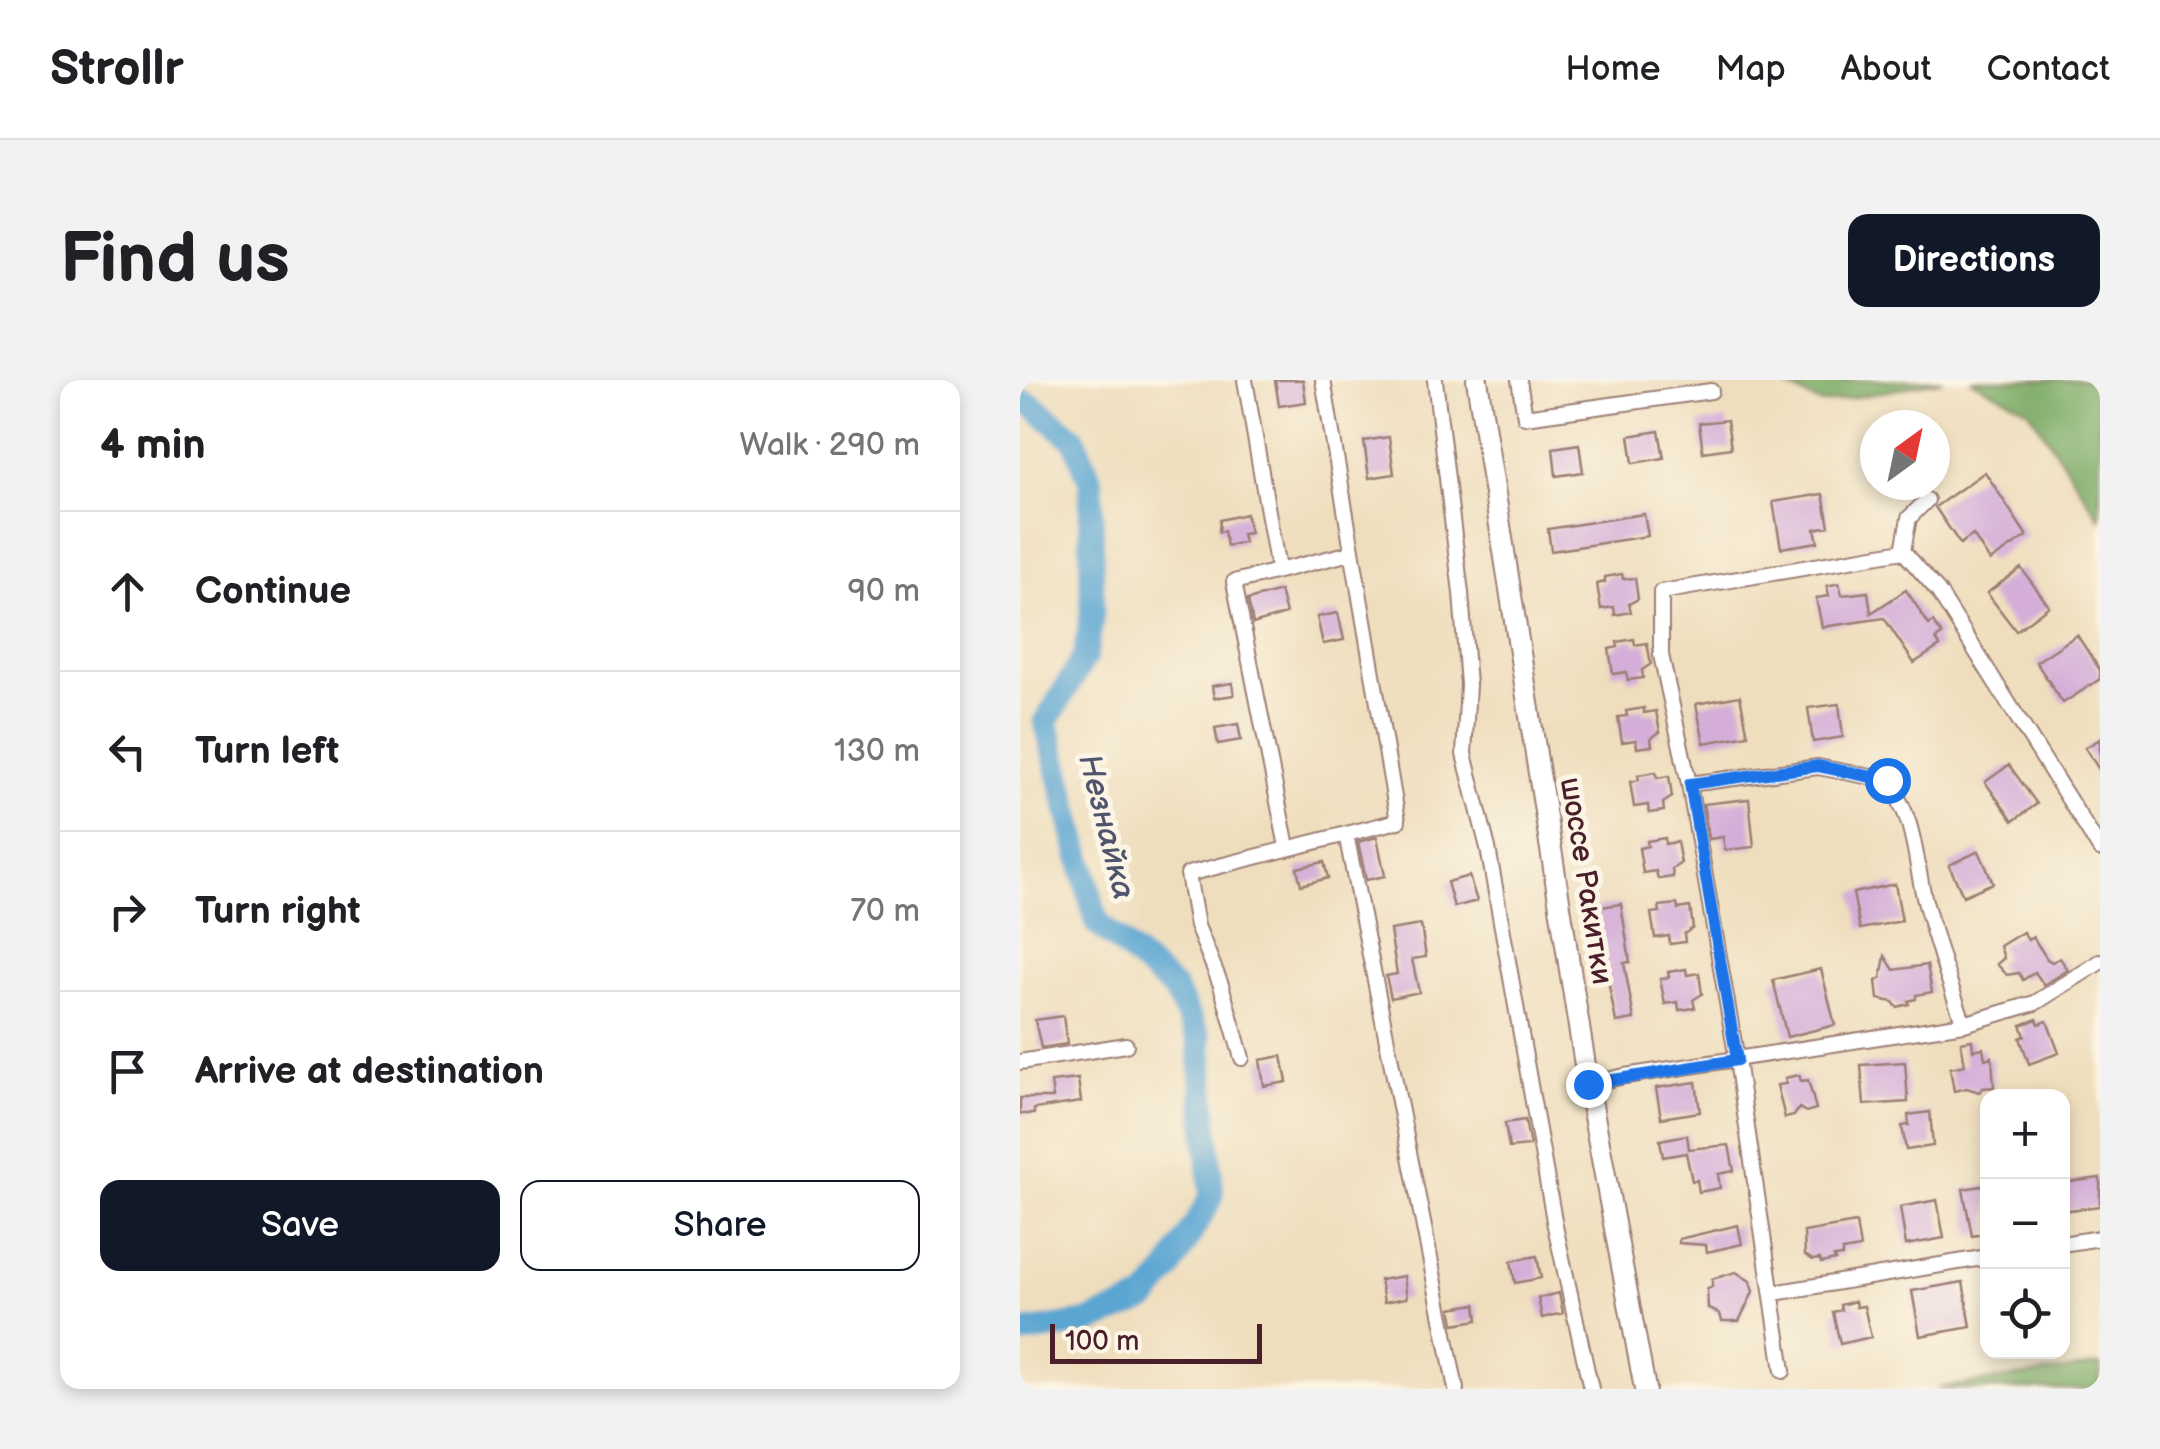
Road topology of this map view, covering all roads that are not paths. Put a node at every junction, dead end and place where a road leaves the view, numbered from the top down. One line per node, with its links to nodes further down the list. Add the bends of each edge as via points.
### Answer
1 (1245, 380): 10 (street)
2 (1323, 380): 9 (street)
3 (1435, 380): 28 (street, via 1462,593 1464,754)
4 (1477, 380): 21 (main road, шоссе Ракитки)
5 (1519, 380): 6 (street, via 1525,417)
6 (1711, 391)
7 (1928, 500): 8 (street, via 1910,518)
8 (1903, 551): 11 (street, via 1661,592 1661,654); 14 (street, via 1938,592)
9 (1351, 553): 10 (street); 12 (street, via 1398,821)
10 (1278, 569): 13 (street, via 1234,582)
11 (1690, 784): 16 (street, via 1818,766 1887,780 1915,838 1924,900); 19 (street)
12 (1346, 834): 13 (street); 27 (street)
13 (1286, 847): 18 (street, via 1188,874 1196,926)
14 (2100, 849)
15 (2100, 962): 16 (street, via 2035,1003)
16 (1964, 1024): 19 (street)
17 (1126, 1045): 20 (street)
18 (1242, 1058)
19 (1737, 1060): 21 (street); 25 (street)
20 (1020, 1062)
21 (1588, 1084): 29 (main road, шоссе Ракитки)
22 (2100, 1238): 23 (street)
23 (2070, 1243)
24 (1980, 1258): 25 (street)
25 (1774, 1293): 26 (street)
26 (1783, 1371)
27 (1456, 1389)
28 (1592, 1389)
29 (1645, 1389)

